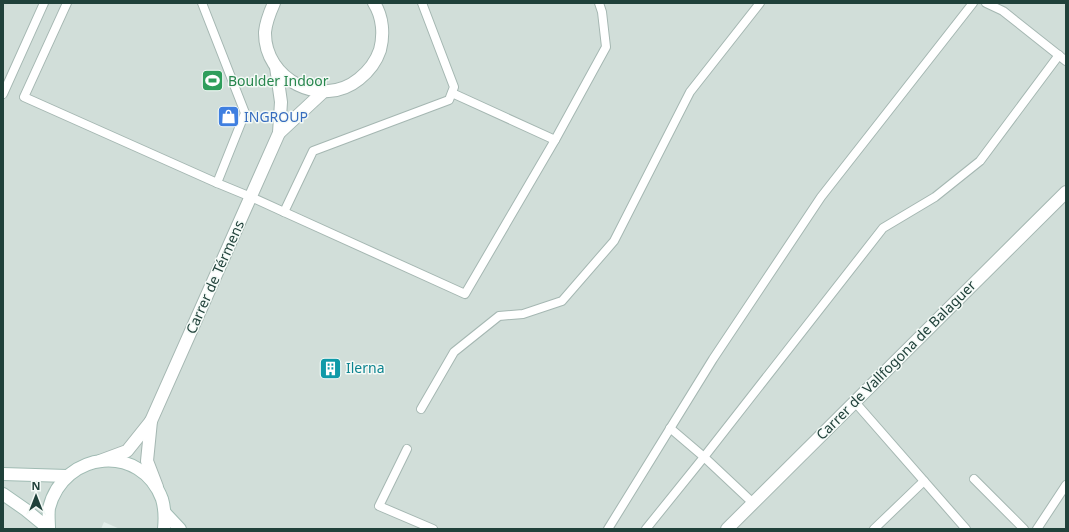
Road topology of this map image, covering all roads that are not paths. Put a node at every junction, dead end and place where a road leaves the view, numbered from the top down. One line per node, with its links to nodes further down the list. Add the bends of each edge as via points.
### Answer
1 (44, 3): 16 (lane)
2 (67, 3): 19 (lane, via 24,97)
3 (202, 3): 19 (lane, via 245,113)
4 (274, 3): 13 (street, via 268,14 265,32 268,50)
5 (374, 3): 14 (street, via 382,22 383,40 378,58 367,73 353,84 336,91)
6 (422, 3): 15 (lane, via 454,87)
7 (599, 3): 18 (lane, via 606,47)
8 (760, 3): 24 (lane, via 690,92 614,241 562,302 523,314 499,316 454,352)
9 (973, 3): 26 (lane, via 821,198 712,359)
10 (986, 3): 11 (lane, via 1002,11)
11 (1059, 55): 12 (lane); 28 (lane, via 980,161 935,198 883,228)
12 (1066, 61)
13 (276, 67): 14 (street, via 287,79 301,87); 17 (street, Carrer de Térmens, via 281,102)
14 (323, 92): 17 (street, Carrer de Térmens)
15 (452, 93): 18 (lane); 22 (lane, via 449,100 313,151)
16 (3, 94)
17 (279, 133): 21 (street, Carrer de Térmens)
18 (555, 140): 22 (lane, via 465,294)
19 (217, 183): 21 (lane)
20 (1066, 192): 23 (street, Carrer de Vallfogona de Balaguer)
21 (251, 196): 22 (lane); 25 (street, Carrer de Térmens)
22 (284, 212)
23 (854, 402): 33 (lane); 37 (street, Carrer de Vallfogona de Balaguer)
24 (421, 409)
25 (151, 421): 29 (street, Carrer de Térmens, via 127,451); 35 (street, Carrer de Térmens, via 147,461)
26 (670, 428): 28 (lane); 43 (lane)
27 (407, 449): 42 (lane, via 379,506)
28 (704, 457): 37 (lane); 44 (lane)
29 (100, 460): 31 (street, Carrer de Térmens, via 82,466); 35 (street, via 132,466 146,475)
30 (3, 474): 31 (street)
31 (67, 476): 39 (street, via 55,491 49,509)
32 (974, 479): 48 (lane)
33 (924, 481): 46 (lane); 47 (lane)
34 (1066, 485): 49 (lane)
35 (157, 487): 38 (street, Carrer de Térmens)
36 (3, 494): 39 (street)
37 (753, 503): 45 (street, Carrer de Vallfogona de Balaguer)
38 (165, 513): 40 (street); 41 (street)
39 (49, 529)
40 (164, 529)
41 (180, 529)
42 (433, 529)
43 (608, 529)
44 (646, 529)
45 (727, 529)
46 (874, 529)
47 (966, 529)
48 (1024, 529)
49 (1037, 529)

